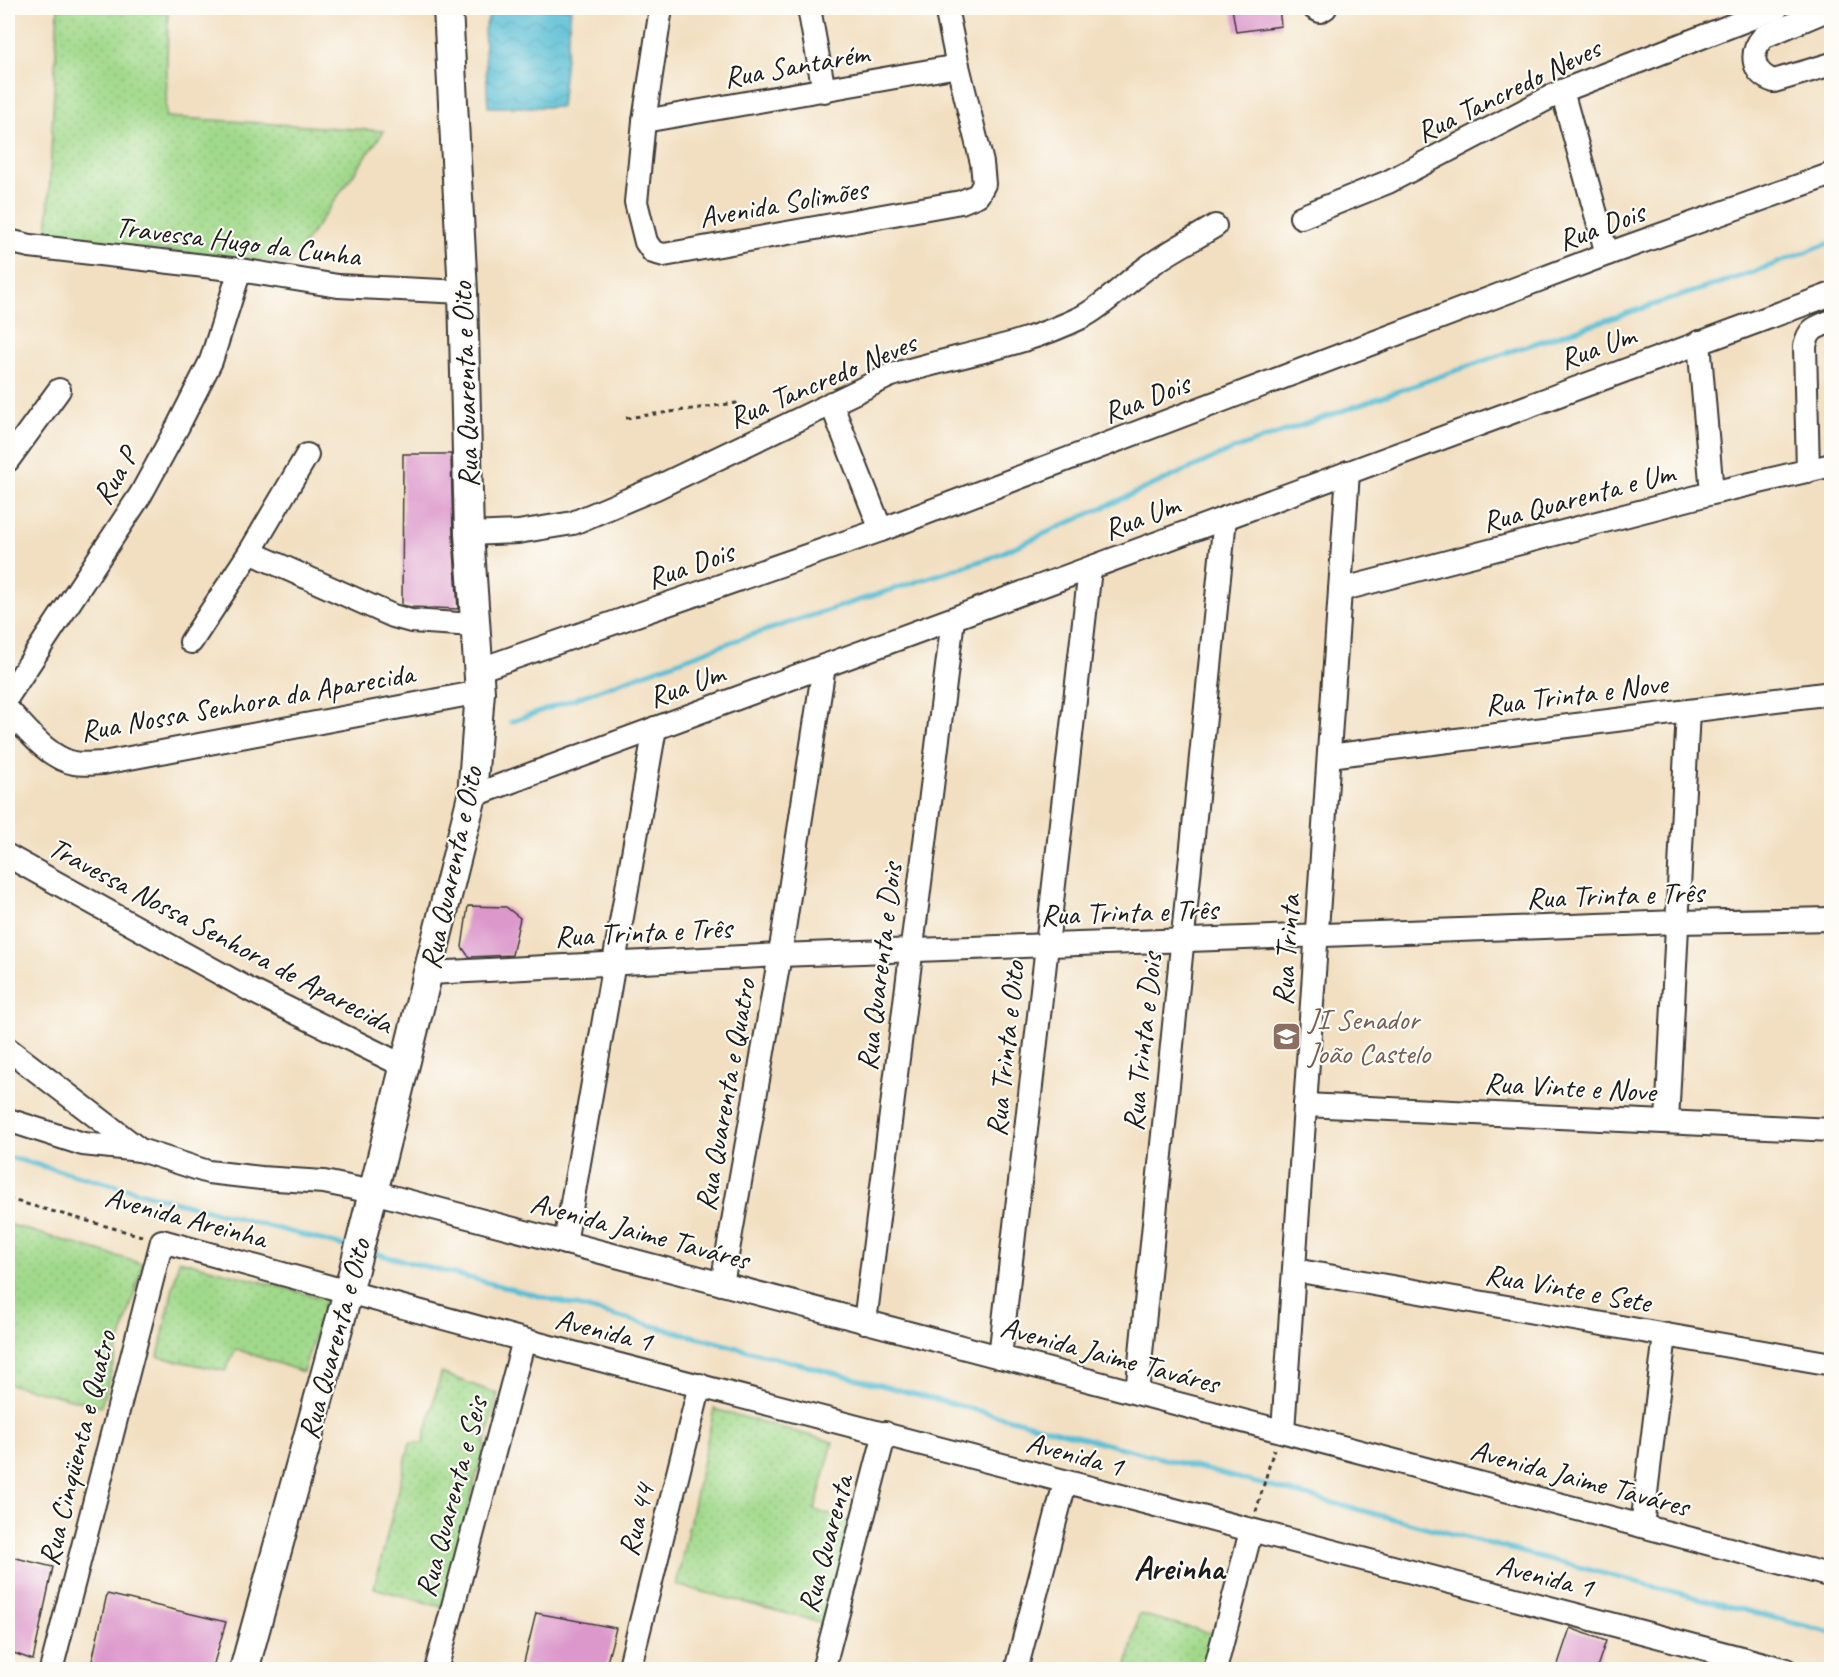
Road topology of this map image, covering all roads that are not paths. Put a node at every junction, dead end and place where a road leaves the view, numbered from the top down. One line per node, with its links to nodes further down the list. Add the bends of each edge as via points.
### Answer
1 (448, 8): 20 (main road, Rua Quarenta e Oito)
2 (661, 8): 13 (street, Avenida Solimões)
3 (809, 8): 11 (street)
4 (946, 8): 10 (street, Avenida Solimões)
5 (1314, 8): 6 (street)
6 (1325, 8)
7 (1777, 8): 12 (street, Rua Tancredo Neves)
8 (1832, 8): 9 (street, via 1763,37 1755,45 1753,55 1765,78 1774,81)
9 (1832, 64)
10 (958, 66): 11 (street, Rua Santarém); 13 (street, Avenida Solimões, via 982,163 984,184 978,195 961,202 664,255 653,252 646,242 636,202)
11 (824, 91): 13 (street, Rua Santarém)
12 (1562, 91): 15 (street, Rua Tancredo Neves, via 1388,182); 18 (street)
13 (644, 121)
14 (1832, 174): 18 (street, Rua Dois)
15 (1301, 217)
16 (1215, 226): 25 (street, Rua Tancredo Neves, via 1151,264 1084,316 974,354 889,376)
17 (8, 241): 19 (street, Travessa Hugo da Cunha)
18 (1607, 254): 33 (street, Rua Dois)
19 (240, 270): 20 (street, Travessa Hugo da Cunha, via 338,286); 44 (street, Rua P, via 211,362 141,494)
20 (463, 292): 34 (main road, Rua Quarenta e Oito)
21 (1832, 294): 23 (street, Rua Um)
22 (1832, 321): 29 (street, via 1808,334 1805,346)
23 (1699, 342): 30 (street, Rua Um); 31 (street)
24 (59, 390): 27 (street)
25 (831, 403): 33 (street); 34 (street, Rua Tancredo Neves, via 639,496 573,523 518,532)
26 (307, 455): 35 (street)
27 (8, 460)
28 (1832, 465): 29 (street, Rua Quarenta e Um)
29 (1808, 471): 31 (street, Rua Quarenta e Um)
30 (1348, 472): 32 (street, Rua Um); 37 (street, Rua Trinta)
31 (1712, 493): 37 (street, Rua Quarenta e Um)
32 (1225, 518): 36 (street, Rua Um); 54 (street, Rua Trinta e Dois)
33 (881, 531): 42 (street, Rua Dois)
34 (469, 534): 39 (main road, Rua Quarenta e Oito)
35 (250, 552): 39 (street, via 393,616); 40 (street)
36 (1090, 569): 38 (street, Rua Um); 55 (street, Rua Trinta e Oito)
37 (1340, 590): 48 (street, Rua Trinta)
38 (953, 619): 41 (street, Rua Um); 56 (street, Rua Quarenta e Dois)
39 (474, 625): 42 (main road, Rua Quarenta e Oito)
40 (191, 642)
41 (824, 666): 47 (street, Rua Um); 57 (street, Rua Quarenta e Quatro)
42 (479, 681): 45 (street, Rua Nossa Senhora da Aparecida, via 103,763 76,764 61,759); 49 (main road, Rua Quarenta e Oito)
43 (1832, 693): 46 (street, Rua Trinta e Nove)
44 (8, 696)
45 (8, 710)
46 (1688, 711): 48 (street, Rua Trinta e Nove); 52 (street)
47 (655, 728): 49 (street, Rua Um); 58 (street)
48 (1329, 756): 53 (street, Rua Trinta)
49 (472, 796): 59 (main road, Rua Quarenta e Oito)
50 (8, 856): 61 (street, Travessa Nossa Senhora de Aparecida, via 250,990)
51 (1832, 919): 52 (street, Rua Trinta e Três)
52 (1678, 922): 53 (street, Rua Trinta e Três); 64 (street)
53 (1317, 935): 54 (street, Rua Trinta e Três); 62 (street, Rua Trinta)
54 (1182, 940): 55 (street, Rua Trinta e Três); 79 (street, Rua Trinta e Dois)
55 (1047, 946): 56 (street, Rua Trinta e Três); 76 (street, Rua Trinta e Oito)
56 (911, 951): 57 (street, Rua Trinta e Três); 73 (street, Rua Quarenta e Dois)
57 (780, 955): 58 (street, Rua Trinta e Três); 71 (street, Rua Quarenta e Quatro)
58 (614, 963): 59 (street, Rua Trinta e Três); 69 (street)
59 (429, 973): 61 (main road, Rua Quarenta e Oito)
60 (8, 1049): 66 (street)
61 (406, 1066): 67 (main road, Rua Quarenta e Oito)
62 (1305, 1105): 64 (street, Rua Vinte e Nove); 70 (street, Rua Trinta)
63 (8, 1120): 66 (street, via 83,1144)
64 (1667, 1122): 65 (street, Rua Vinte e Nove)
65 (1832, 1130)
66 (140, 1150): 67 (street, via 208,1172 324,1182)
67 (373, 1192): 69 (street, Avenida Jaime Taváres); 72 (main road, Rua Quarenta e Oito)
68 (162, 1241): 72 (street, Avenida Areinha); 86 (street, Rua Cinqüenta e Quatro)
69 (565, 1243): 71 (street, Avenida Jaime Taváres)
70 (1294, 1270): 74 (street, Rua Vinte e Sete); 81 (street, Rua Trinta)
71 (722, 1284): 73 (street, Avenida Jaime Taváres)
72 (349, 1287): 75 (street, Avenida 1); 87 (main road, Rua Quarenta e Oito)
73 (865, 1322): 76 (street, Avenida Jaime Taváres)
74 (1665, 1335): 77 (street, Rua Vinte e Sete); 83 (street)
75 (524, 1340): 78 (street, Avenida 1); 88 (street, Rua Quarenta e Seis)
76 (1000, 1357): 79 (street, Avenida Jaime Taváres)
77 (1832, 1364)
78 (700, 1385): 80 (street, Avenida 1); 89 (street, Rua 44)
79 (1137, 1393): 81 (street, Avenida Jaime Taváres)
80 (885, 1433): 82 (street, Avenida 1); 90 (street, Rua Quarenta)
81 (1278, 1441): 83 (street, Avenida Jaime Taváres)
82 (1065, 1483): 84 (street, Avenida 1); 91 (street)
83 (1642, 1526): 85 (street, Avenida Jaime Taváres)
84 (1251, 1531): 92 (street); 93 (street, Avenida 1)
85 (1832, 1576)
86 (51, 1670)
87 (244, 1670)
88 (436, 1670)
89 (630, 1670)
90 (823, 1670)
91 (1016, 1670)
92 (1215, 1670)
93 (1787, 1670)

